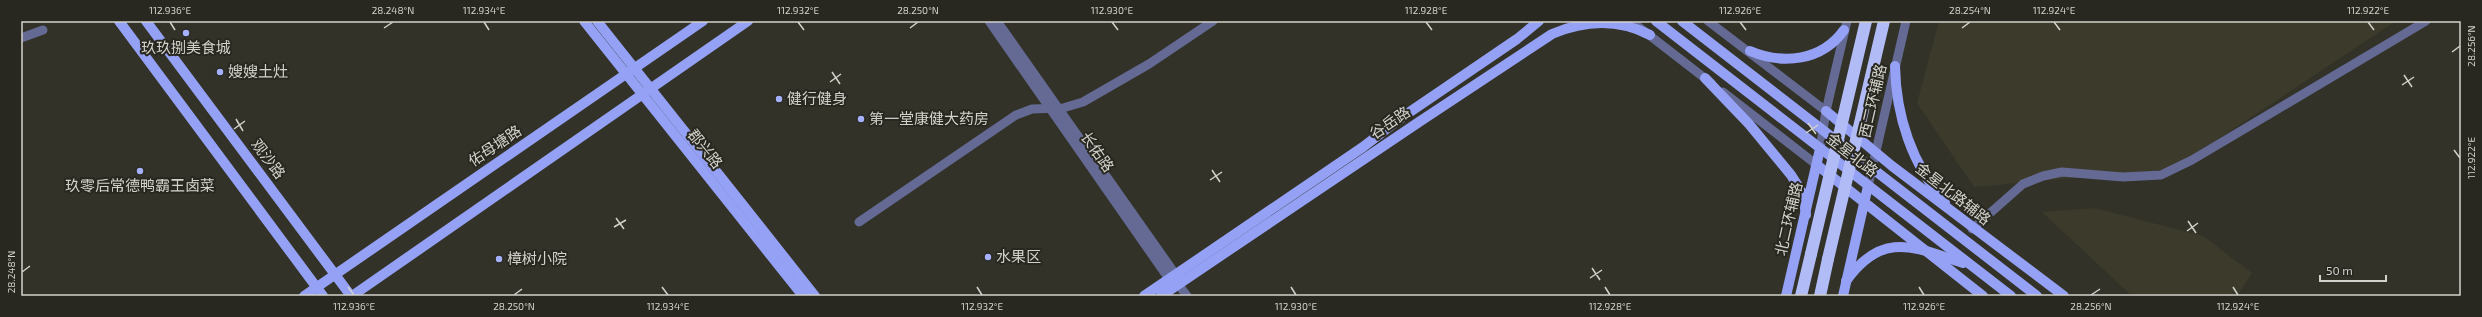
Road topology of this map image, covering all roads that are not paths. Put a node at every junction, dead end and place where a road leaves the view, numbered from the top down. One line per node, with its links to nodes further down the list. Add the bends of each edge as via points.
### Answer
1 (119, 21): 49 (main road)
2 (146, 21): 22 (main road, 观沙路)
3 (152, 21): 22 (main road)
4 (584, 21): 28 (main road, 郡兴路)
5 (597, 21): 27 (main road, 郡兴路)
6 (703, 21): 27 (main road, 佑母塘路)
7 (748, 21): 30 (main road)
8 (989, 21): 32 (street, 长佑路)
9 (997, 21): 32 (street, 长佑路)
10 (1213, 21): 32 (street, via 1149,64 1083,102)
11 (1539, 21): 47 (main road)
12 (1632, 21): 23 (street)
13 (1656, 21): 35 (main road, 金星北路)
14 (1682, 21): 34 (main road, 金星北路)
15 (1708, 21): 25 (street)
16 (1866, 21): 60 (highway, bridge)
17 (1884, 21): 61 (highway, bridge)
18 (1906, 21): 26 (street, 西二环辅路)
19 (2426, 21): 43 (street, via 2192,160 2162,175 2124,177 2062,172 2043,176 2023,184)
20 (1846, 26): 25 (main road, via 1826,48 1791,60 1772,59); 33 (street)
21 (44, 30): 24 (street)
22 (155, 33): 46 (main road, 观沙路)
23 (1650, 36): 29 (street); 47 (main road, 谷岳路, via 1630,26 1607,23 1577,26 1552,34)
24 (21, 38)
25 (1750, 51): 33 (street)
26 (1895, 66): 36 (street, 西二环辅路); 43 (main road, via 1898,103 1916,161 1930,185)
27 (636, 69): 28 (main road, 佑母塘路); 30 (main road, 郡兴路)
28 (626, 75): 31 (main road, 郡兴路); 46 (main road, 佑母塘路)
29 (1705, 78): 37 (street); 41 (main road, via 1749,124 1791,175 1803,194)
30 (651, 88): 31 (main road); 54 (main road, 郡兴路)
31 (641, 95): 52 (main road); 53 (main road, 郡兴路)
32 (1053, 108): 42 (street, via 1032,109 1016,115); 47 (street, 长佑路)
33 (1826, 111): 34 (street); 36 (main road, 金星北路辅路)
34 (1824, 131): 35 (street); 38 (main road, 金星北路)
35 (1820, 149): 37 (main road, 北二环辅路); 39 (main road, 金星北路)
36 (1876, 153): 38 (street, 西二环辅路); 43 (main road, 金星北路辅路)
37 (1817, 165): 40 (main road); 41 (main road, 北二环辅路)
38 (1872, 169): 39 (street, 西二环辅路); 65 (main road, 金星北路)
39 (1868, 186): 40 (main road); 45 (main road, 金星北路)
40 (1864, 203): 44 (main road); 48 (main road)
41 (1806, 215): 59 (main road, 北二环辅路)
42 (859, 222)
43 (1968, 225): 66 (main road, 金星北路辅路)
44 (1923, 250): 45 (main road); 48 (main road, via 1899,246 1879,251 1862,263); 63 (main road)
45 (1971, 265): 64 (main road, 金星北路)
46 (335, 274): 49 (main road, 佑母塘路); 52 (main road, 观沙路)
47 (1176, 280): 55 (main road); 56 (main road, 谷岳路); 57 (street, 长佑路); 58 (street, 长佑路)
48 (1846, 281): 62 (main road)
49 (317, 287): 50 (main road, 佑母塘路); 51 (main road)
50 (304, 296)
51 (323, 296)
52 (352, 296)
53 (803, 296)
54 (815, 296)
55 (1144, 296)
56 (1161, 296)
57 (1187, 296)
58 (1193, 296)
59 (1786, 296)
60 (1801, 296)
61 (1820, 296)
62 (1843, 296)
63 (1983, 296)
64 (2011, 296)
65 (2037, 296)
66 (2064, 296)

